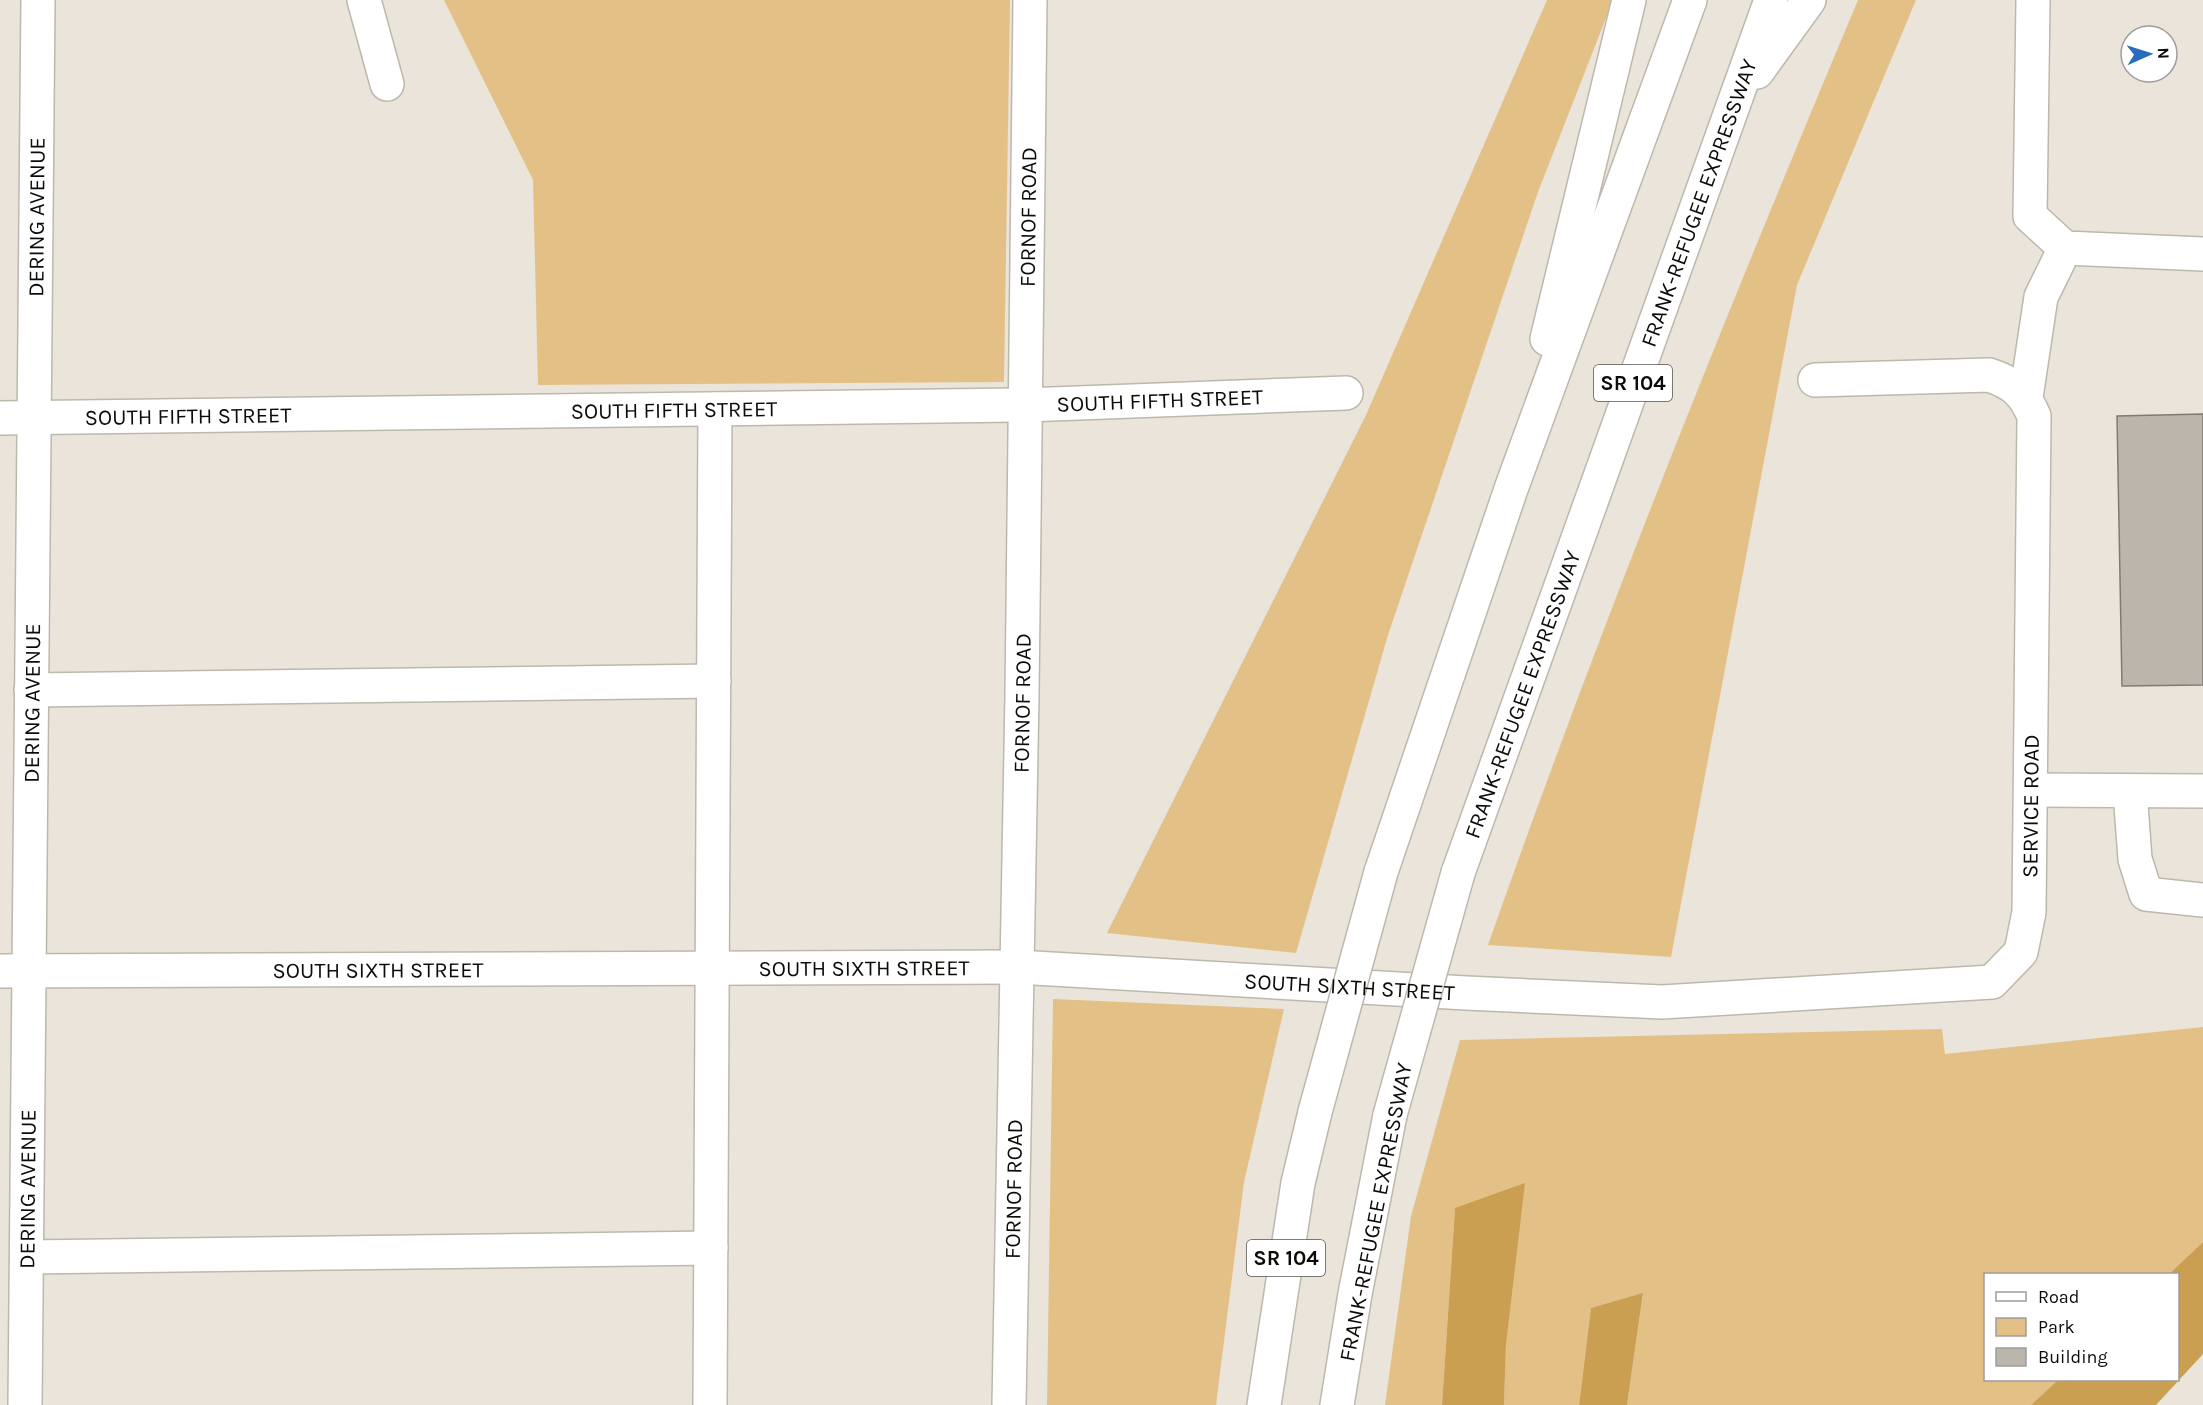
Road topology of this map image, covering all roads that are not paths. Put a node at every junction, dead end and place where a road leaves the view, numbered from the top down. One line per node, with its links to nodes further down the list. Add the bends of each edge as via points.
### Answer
1 (38, 0): 19 (main road, DERING AVENUE)
2 (364, 0): 9 (main road)
3 (1030, 0): 16 (main road, FORNOF ROAD)
4 (1629, 0): 20 (main road)
5 (1690, 0): 20 (main road, SR 104)
6 (1771, 0): 10 (main road, FRANK-REFUGEE EXPRESSWAY / SR 104)
7 (1809, 0): 10 (main road)
8 (2033, 0): 11 (main road, via 2030,216)
9 (387, 84)
10 (1735, 103): 37 (main road, FRANK-REFUGEE EXPRESSWAY / SR 104, bridge, via 1458,873 1390,1115)
11 (2065, 248): 12 (main road); 15 (main road, via 2041,297)
12 (2203, 254)
13 (1815, 380): 15 (main road, via 1989,375 2010,382)
14 (1346, 393): 16 (main road, SOUTH FIFTH STREET)
15 (2026, 397): 23 (main road, SERVICE ROAD, via 2034,416)
16 (1025, 405): 17 (main road, SOUTH FIFTH STREET); 27 (main road, FORNOF ROAD)
17 (715, 409): 19 (main road, SOUTH FIFTH STREET); 21 (main road)
18 (0, 418): 19 (main road, SOUTH FIFTH STREET)
19 (34, 418): 22 (main road, DERING AVENUE)
20 (1511, 489): 36 (main road, SR 104, bridge, via 1381,872 1315,1112 1298,1183)
21 (714, 681): 22 (main road); 28 (main road)
22 (32, 690): 29 (main road, DERING AVENUE)
23 (2031, 790): 24 (main road); 30 (main road, SERVICE ROAD, via 2029,912 2021,952 1992,982)
24 (2130, 791): 25 (main road); 26 (main road, via 2135,859 2146,894)
25 (2203, 791)
26 (2203, 900)
27 (1017, 967): 28 (main road, SOUTH SIXTH STREET); 30 (main road, SOUTH SIXTH STREET, via 1478,994 1662,1002); 35 (main road, FORNOF ROAD)
28 (712, 968): 29 (main road, SOUTH SIXTH STREET); 31 (main road)
29 (15, 971): 32 (main road, DERING AVENUE)
30 (1727, 1000)
31 (711, 1248): 32 (main road); 34 (main road)
32 (27, 1257): 33 (main road, DERING AVENUE)
33 (25, 1405)
34 (710, 1405)
35 (1009, 1405)
36 (1264, 1405)
37 (1337, 1405)

